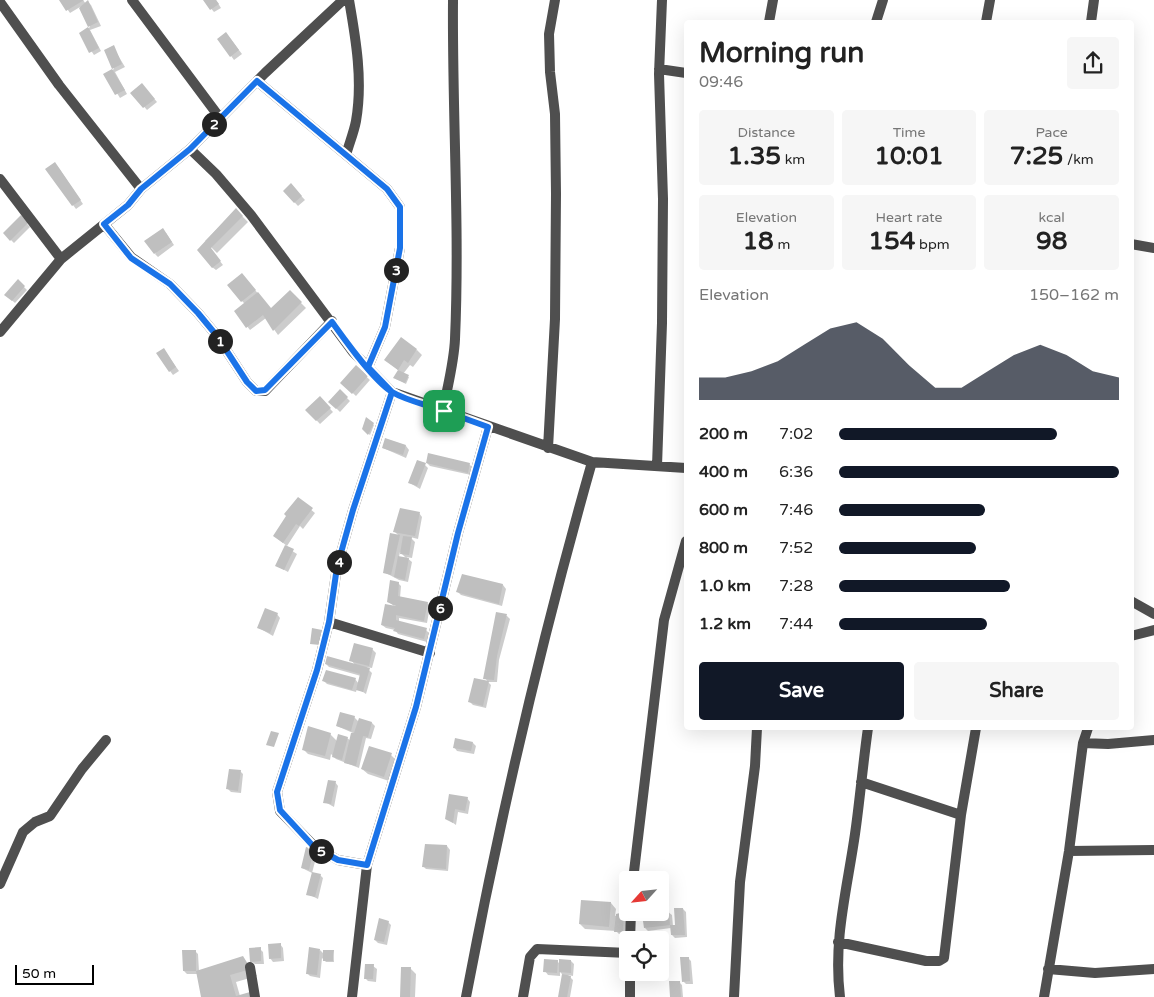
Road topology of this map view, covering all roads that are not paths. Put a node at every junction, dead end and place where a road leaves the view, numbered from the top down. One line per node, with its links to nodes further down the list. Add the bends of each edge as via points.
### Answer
1 (132, 0): 19 (street)
2 (343, 0): 18 (street)
3 (349, 0): 21 (street, via 358,53 358,98 356,122)
4 (453, 0): 32 (street, via 452,73 458,223 455,341)
5 (555, 0): 34 (street, via 549,34 556,194 555,319)
6 (662, 0): 16 (street)
7 (773, 0): 12 (street)
8 (882, 0): 13 (street)
9 (990, 0): 14 (street)
10 (1094, 0): 15 (street)
11 (0, 2): 23 (street, via 59,85)
12 (769, 20)
13 (877, 20)
14 (986, 20)
15 (1091, 20)
16 (659, 69): 17 (street); 36 (street, via 663,199)
17 (684, 73)
18 (257, 81): 19 (street); 21 (street)
19 (220, 118): 20 (street)
20 (190, 149): 23 (street); 28 (street, via 252,214)
21 (346, 155): 30 (street, via 387,189 400,207 400,248 389,310)
22 (0, 179): 27 (street)
23 (141, 189): 24 (street, via 128,205)
24 (104, 224): 27 (street); 28 (street, via 131,258 170,284 198,313 256,391 265,390)
25 (1134, 245): 26 (street)
26 (1154, 248)
27 (61, 258): 29 (street)
28 (332, 322): 30 (street)
29 (0, 332)
30 (368, 367): 31 (street)
31 (392, 392): 32 (street); 41 (street, via 337,567)
32 (444, 411): 33 (street)
33 (488, 427): 34 (street); 44 (street, via 458,533)
34 (548, 448): 35 (street)
35 (592, 462): 36 (street); 67 (street, via 525,722 488,882)
36 (657, 466): 37 (street)
37 (684, 468)
38 (684, 548): 57 (street, via 664,620)
39 (1134, 603): 40 (street)
40 (1154, 614)
41 (329, 622): 44 (street); 56 (street, via 317,670 277,792 280,810 314,847 338,860)
42 (1154, 630): 43 (street)
43 (1134, 635)
44 (430, 653): 56 (street)
45 (757, 730): 70 (street, via 740,882)
46 (868, 730): 52 (street)
47 (976, 730): 53 (street)
48 (1087, 730): 51 (street)
49 (106, 740): 58 (street, via 50,816 23,832)
50 (1154, 740): 51 (street)
51 (1083, 743): 55 (street)
52 (861, 782): 53 (street); 59 (street)
53 (961, 814): 59 (street, via 944,958 926,961)
54 (1154, 850): 55 (street)
55 (1069, 851): 62 (street)
56 (367, 865): 66 (street)
57 (634, 871)
58 (0, 884)
59 (838, 942): 71 (street)
60 (619, 953): 68 (street, via 537,949 530,957)
61 (250, 967): 65 (street)
62 (1048, 969): 63 (street, via 1095,973); 72 (street)
63 (1154, 969)
64 (630, 981): 69 (street)
65 (255, 997)
66 (352, 997)
67 (466, 997)
68 (523, 997)
69 (630, 997)
70 (734, 997)
71 (840, 997)
72 (1044, 997)

